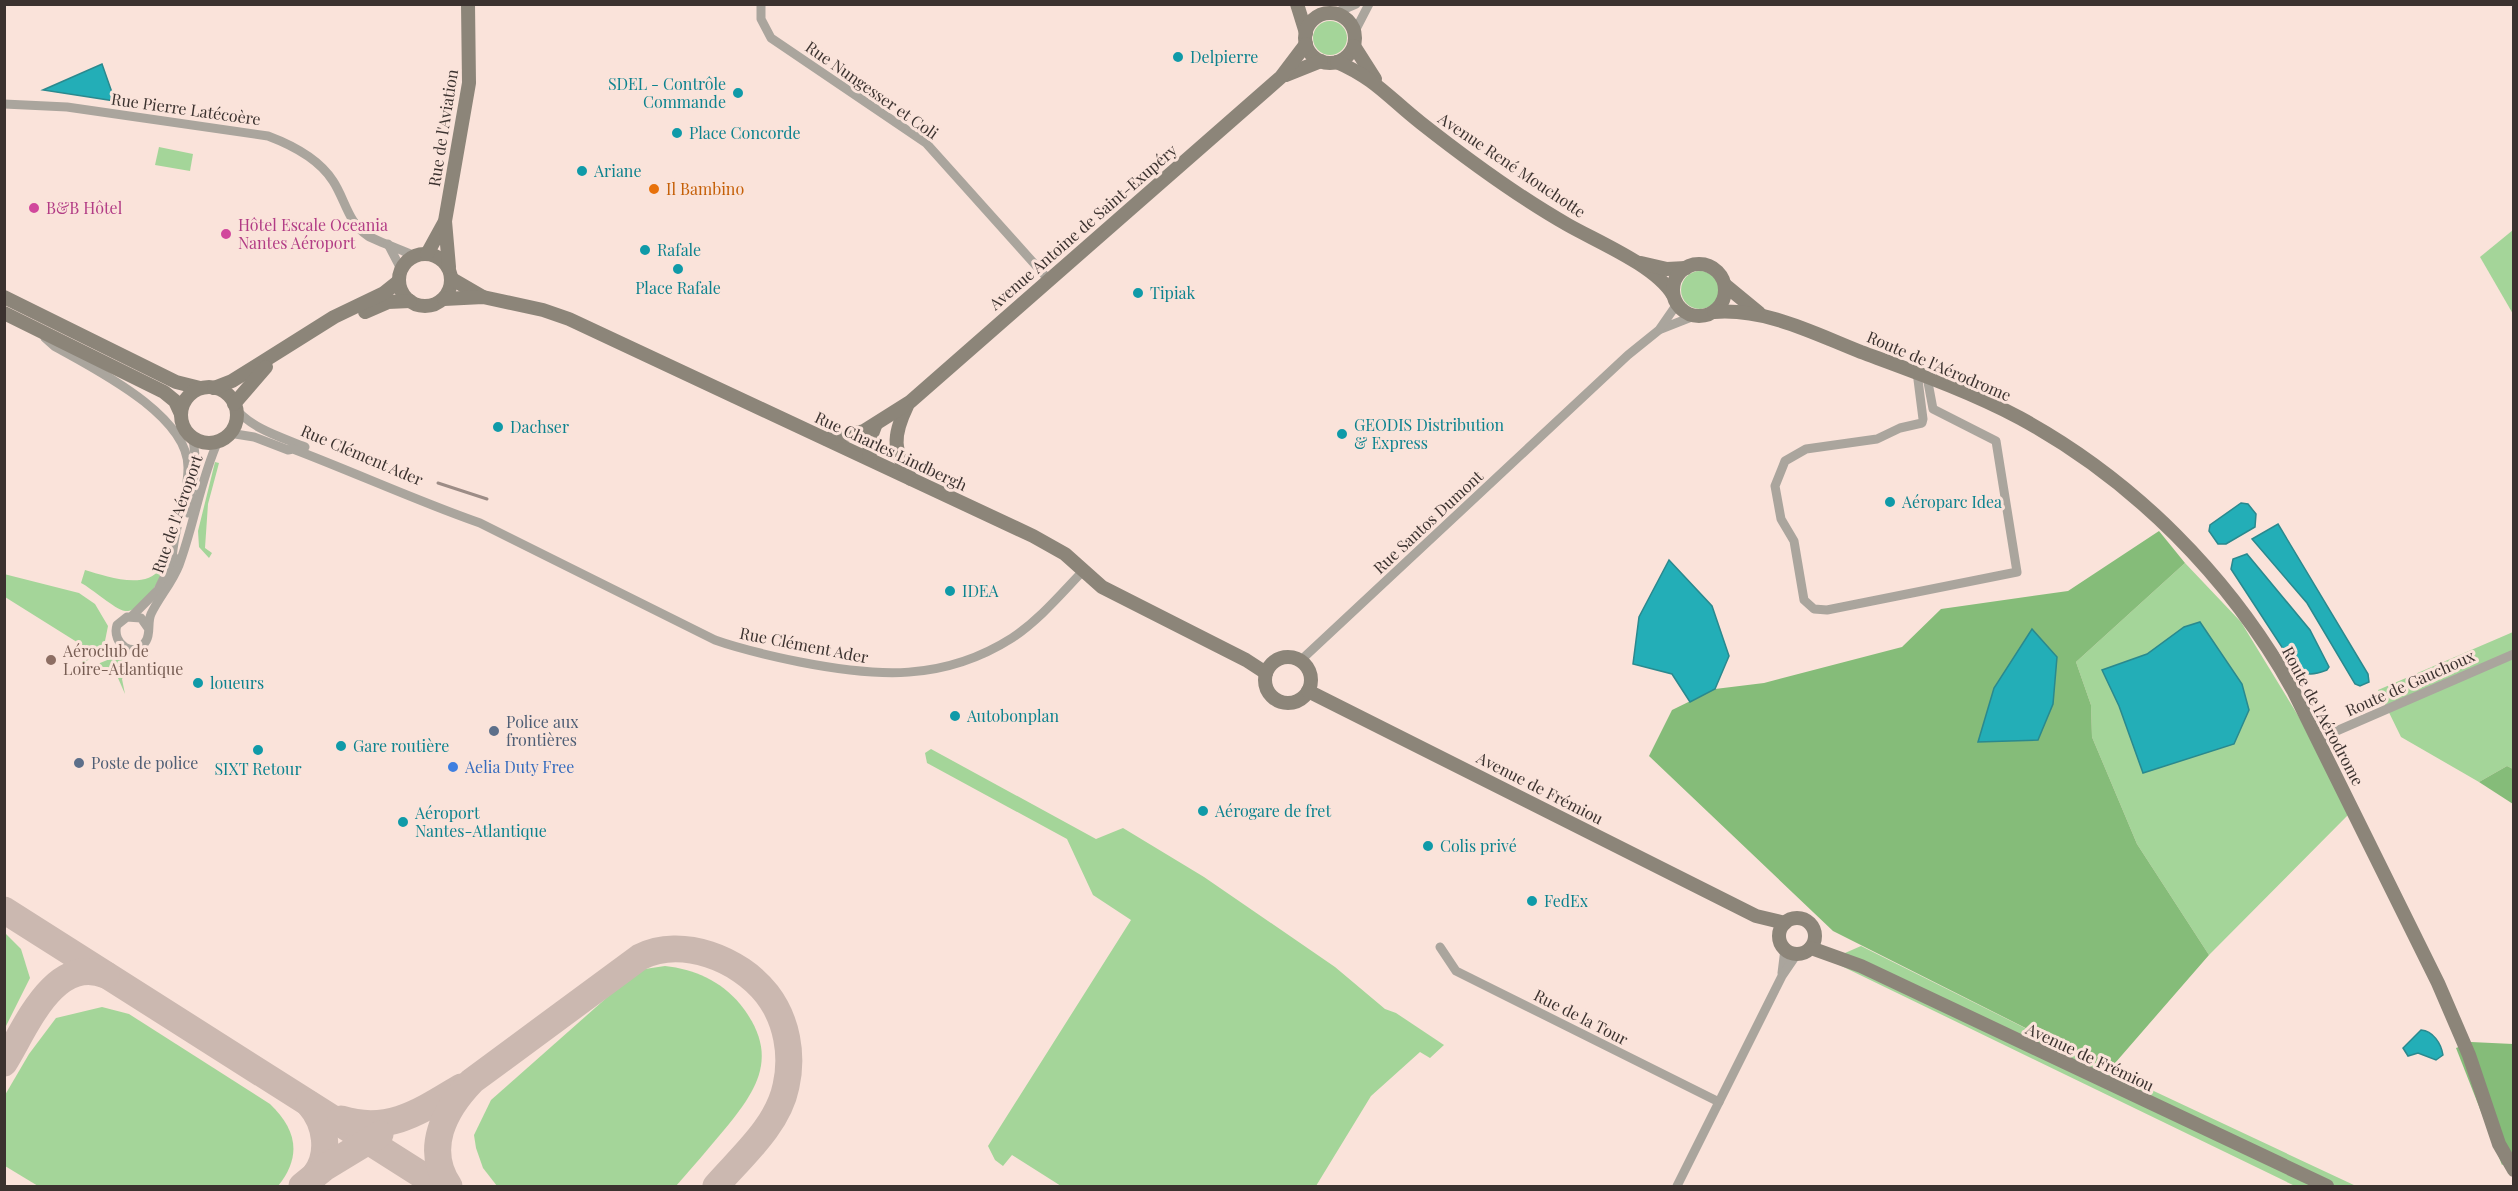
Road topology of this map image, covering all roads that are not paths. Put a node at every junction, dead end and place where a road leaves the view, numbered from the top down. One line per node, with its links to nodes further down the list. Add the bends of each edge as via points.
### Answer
1 (468, 4): 15 (main road, Rue de l'Aviation, via 468,95)
2 (761, 4): 22 (street, Rue Nungesser et Coli, via 761,19 771,38 926,143)
3 (1297, 4): 8 (main road)
4 (1311, 4): 7 (main road)
5 (1356, 4): 7 (street)
6 (1370, 4): 9 (street)
7 (1331, 13): 8 (main road, via 1311,21); 9 (main road, via 1349,22)
8 (1306, 38): 10 (main road, via 1314,57); 12 (main road, Avenue Antoine de Saint-Exupéry)
9 (1354, 40): 11 (main road, via 1344,58); 13 (main road, Avenue René Mouchotte)
10 (1321, 61): 11 (main road); 12 (main road, Avenue Antoine de Saint-Exupéry)
11 (1337, 62): 13 (main road, Avenue René Mouchotte)
12 (1281, 77): 22 (main road, Avenue Antoine de Saint-Exupéry)
13 (1377, 84): 18 (main road, Avenue René Mouchotte, via 1418,121 1505,184)
14 (4, 104): 16 (street, Rue Pierre Latécoère, via 67,107 268,136 288,144 323,169 360,229)
15 (445, 221): 17 (main road, Rue de l'Aviation); 20 (main road, Rue de l'Aviation)
16 (388, 244): 17 (street, Rue Pierre Latécoère); 21 (street)
17 (421, 255): 20 (main road, via 440,258); 21 (main road)
18 (1636, 262): 19 (main road, Avenue René Mouchotte, via 1667,269); 27 (main road, Avenue René Mouchotte, via 1669,288)
19 (1686, 268): 23 (main road, via 1696,264 1713,267); 27 (main road, via 1673,286)
20 (450, 273): 25 (main road, Rue Charles Lindbergh); 26 (main road)
21 (400, 275): 28 (main road, via 402,292); 33 (main road, via 384,293)
22 (1048, 279): 39 (main road, Avenue Antoine de Saint-Exupéry)
23 (1725, 285): 29 (main road, via 1724,299); 31 (main road, Route de l'Aérodrome)
24 (4, 297): 38 (main road, via 176,382)
25 (483, 297): 26 (main road, Rue Charles Lindbergh); 45 (main road, Rue Charles Lindbergh, via 537,308 569,320)
26 (444, 299): 28 (main road, via 428,306)
27 (1675, 300): 32 (main road); 34 (street, Rue Santos Dumont)
28 (410, 301): 33 (main road, via 388,302)
29 (1714, 312): 31 (main road, Route de l'Aérodrome); 32 (main road)
30 (4, 313): 35 (main road)
31 (1759, 313): 37 (main road, Route de l'Aérodrome)
32 (1694, 316): 34 (street)
33 (318, 328): 36 (main road)
34 (1659, 330): 55 (street, Rue Santos Dumont)
35 (39, 332): 41 (main road, via 164,392 175,401); 50 (street, via 134,394 178,437 188,465)
36 (292, 344): 38 (main road, via 232,381); 40 (main road, via 253,379)
37 (1922, 375): 37 (street, via 1933,409 1996,441 2017,572 1827,610 1814,609 1804,600 1794,541 1782,519 1777,476 1787,458 1799,451 1877,439 1923,422); 58 (main road, Route de l'Aérodrome, via 2021,419 2088,460 2144,505 2193,552 2229,595 2280,666)
38 (207, 388): 40 (main road, via 226,393); 41 (main road, via 185,401)
39 (908, 404): 42 (main road, Avenue Antoine de Saint-Exupéry); 46 (main road, Avenue Antoine de Saint-Exupéry, via 899,422)
40 (235, 406): 43 (main road, via 236,419); 49 (street, Rue Clément Ader, via 242,416 264,430 404,487)
41 (181, 414): 44 (main road, via 182,425)
42 (875, 426): 45 (main road, Avenue Antoine de Saint-Exupéry); 47 (main road, via 869,442)
43 (224, 437): 44 (main road, via 207,443); 49 (street, Rue Clément Ader, via 254,436 293,449); 53 (street, Rue de l'Aéroport, via 178,566 151,614)
44 (193, 438): 50 (street, Rue de l'Aéroport, via 195,478)
45 (827, 439): 47 (main road, Rue Charles Lindbergh)
46 (896, 444): 47 (main road, via 889,454); 48 (main road, via 899,460)
47 (872, 460): 48 (main road, Rue Charles Lindbergh)
48 (911, 479): 51 (main road, Rue Charles Lindbergh, via 1052,545)
49 (480, 523): 51 (street, Rue Clément Ader, via 715,640 755,653 870,674 923,671 980,655 1035,621)
50 (172, 563): 52 (street, Rue de l'Aéroport, via 158,590)
51 (1082, 572): 56 (main road, Rue Charles Lindbergh, via 1113,593)
52 (132, 616): 53 (street, via 143,620); 53 (street, Rue de l'Aéroport, via 121,620 116,628 116,638 122,646 142,646 148,638)
53 (148, 628)
54 (2514, 654): 58 (street, Route de Gauchoux)
55 (1300, 661): 56 (main road, via 1280,658); 57 (main road, via 1309,671)
56 (1266, 673): 57 (main road, via 1266,688 1282,702 1297,701)
57 (1308, 691): 59 (main road, Avenue de Frémiou)
58 (2318, 739): 64 (main road, Route de l'Aérodrome, via 2438,983 2472,1064 2499,1144)
59 (1782, 929): 60 (main road, via 1795,918 1804,919 1813,928); 62 (main road)
60 (1813, 944): 62 (main road); 66 (main road, Avenue de Frémiou)
61 (1440, 947): 63 (street, Rue de la Tour, via 1455,971)
62 (1791, 951): 63 (street)
63 (1719, 1102): 65 (street)
64 (2514, 1170)
65 (1677, 1186)
66 (2327, 1186)

